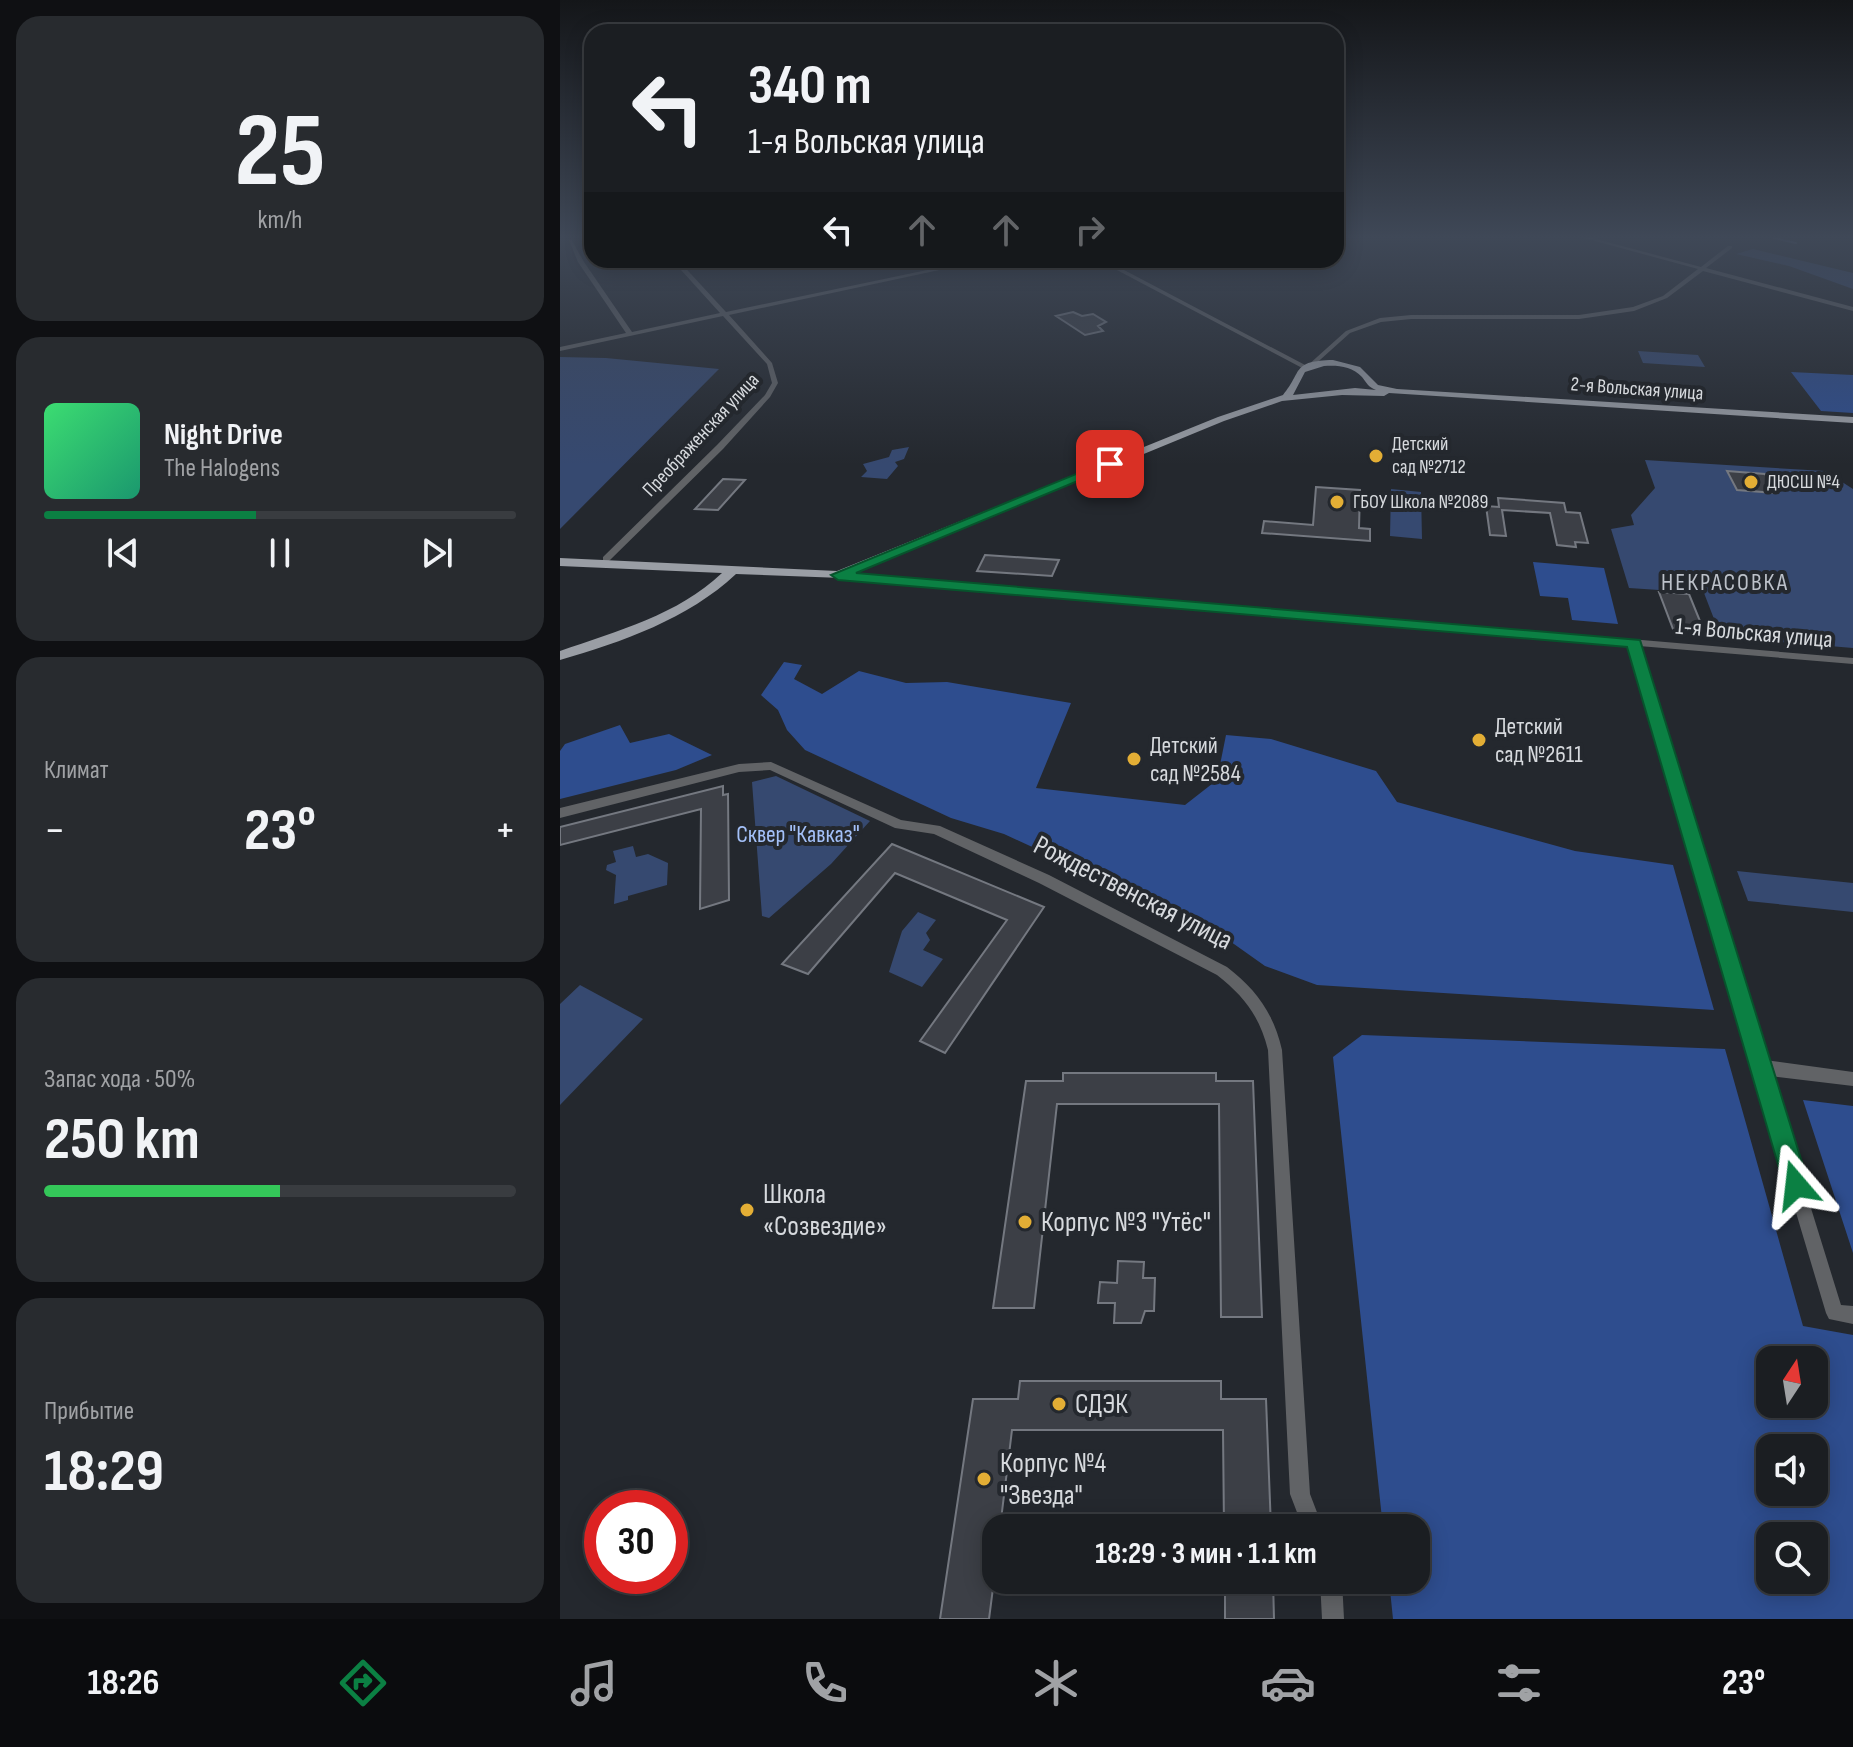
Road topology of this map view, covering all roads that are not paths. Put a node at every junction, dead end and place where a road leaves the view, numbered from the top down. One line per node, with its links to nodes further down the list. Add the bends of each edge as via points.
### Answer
1 (616, 314): 6 (street)
2 (729, 314): 5 (street)
3 (1200, 314): 10 (street)
4 (1612, 314): 8 (street, via 1380,320 1348,332)
5 (722, 315): 6 (street); 16 (street, Преображенская улица, via 770,364 775,383 736,430)
6 (630, 334): 7 (street)
7 (560, 349)
8 (1324, 352): 9 (street); 10 (street)
9 (1340, 365): 10 (main road); 11 (main road, 2-я Вольская улица, via 1357,369)
10 (1304, 370): 12 (main road, via 1305,387); 14 (main road, via 1290,395)
11 (1367, 380): 12 (main road, via 1359,389); 13 (main road, 2-я Вольская улица, via 1380,388)
12 (1339, 393): 13 (main road, 2-я Вольская улица); 14 (main road)
13 (1420, 394): 15 (main road, 2-я Вольская улица)
14 (1269, 402): 19 (main road)
15 (1853, 420)
16 (606, 559): 17 (main road); 18 (main road)
17 (560, 560): 18 (main road)
18 (734, 569): 19 (main road); 21 (main road, via 706,594 674,612)
19 (838, 575): 20 (street, 1-я Вольская улица)
20 (1634, 643): 22 (street, 1-я Вольская улица); 24 (street)
21 (560, 656)
22 (1853, 661)
23 (560, 813): 27 (street, Рождественская улица, via 739,768 771,766 899,825 936,829 1044,879 1238,983 1264,1013 1275,1050 1300,1494)
24 (1761, 1067): 25 (street); 26 (street, via 1835,1313)
25 (1853, 1079)
26 (1853, 1315)
27 (1308, 1514)
28 (1332, 1594): 29 (street)
29 (1333, 1619)

